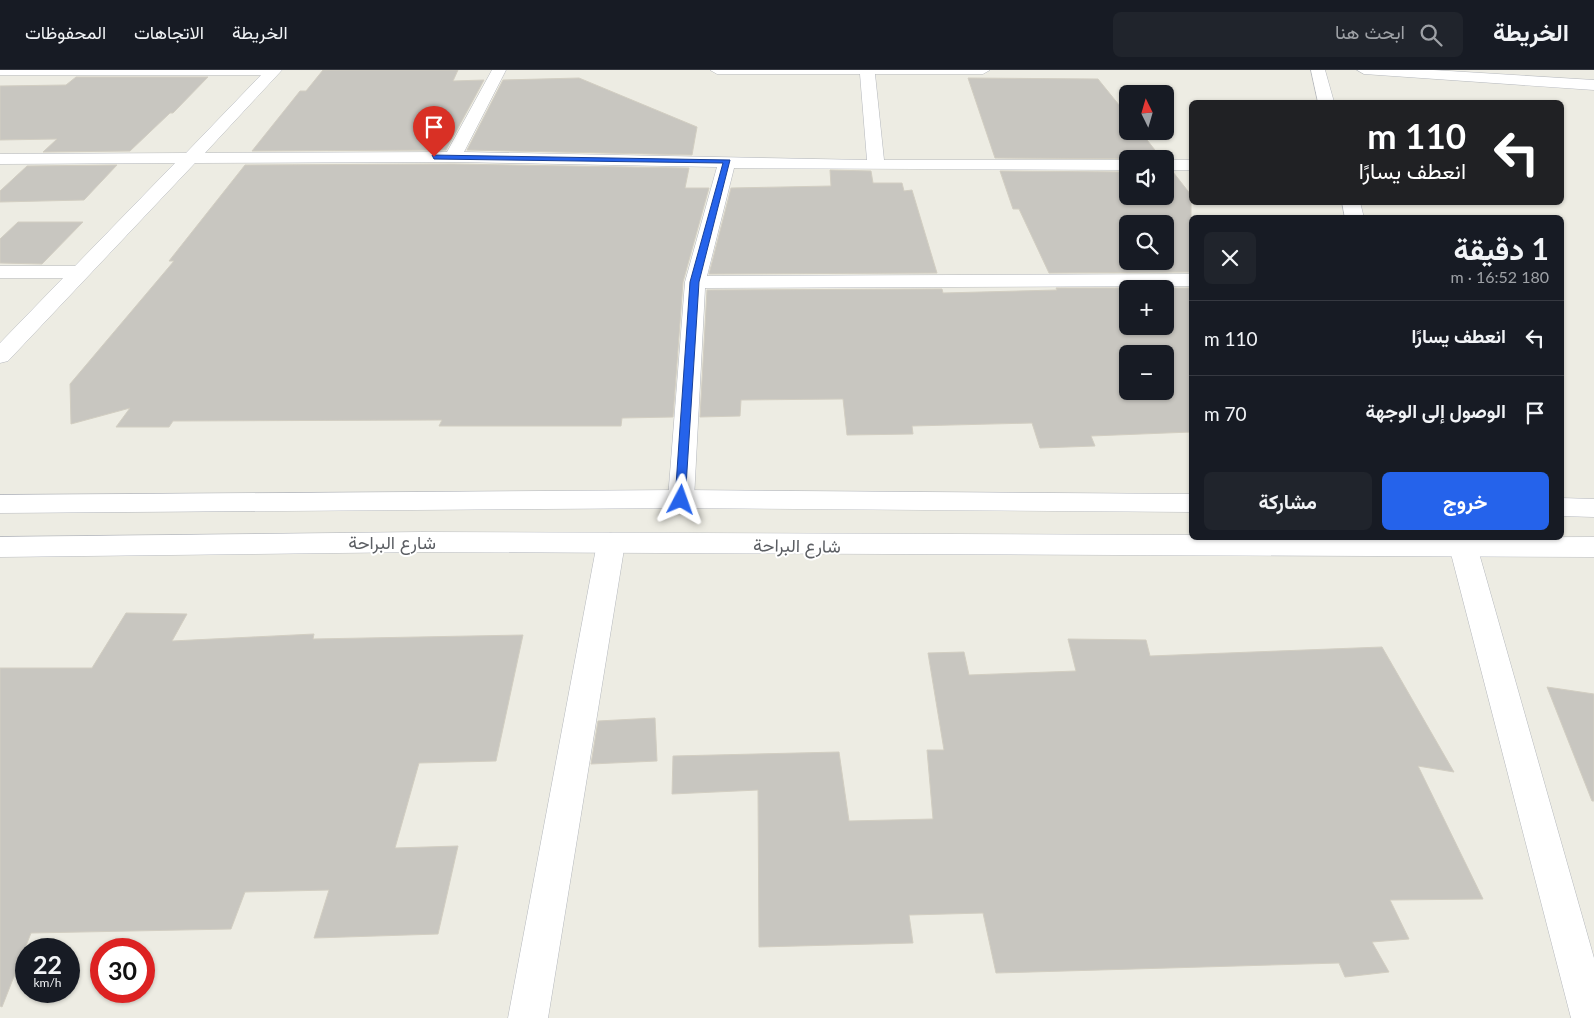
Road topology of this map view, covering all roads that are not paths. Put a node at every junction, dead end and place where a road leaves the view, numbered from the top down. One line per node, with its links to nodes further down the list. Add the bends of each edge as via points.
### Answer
1 (0, 70): 2 (street)
2 (274, 70): 12 (street)
3 (499, 70): 11 (street)
4 (717, 70): 5 (street)
5 (867, 70): 6 (street); 15 (street)
6 (983, 70)
7 (1318, 70): 10 (street)
8 (1364, 70): 9 (street)
9 (1594, 85)
10 (1326, 100)
11 (453, 157): 12 (street); 14 (street)
12 (189, 158): 13 (street); 20 (street)
13 (0, 159)
14 (727, 161): 15 (street); 22 (street)
15 (876, 165): 16 (street)
16 (1119, 165)
17 (1174, 165): 18 (street)
18 (1189, 165)
19 (0, 272): 20 (street)
20 (79, 272): 23 (street)
21 (1189, 280): 22 (street)
22 (695, 282): 24 (street)
23 (0, 356)
24 (681, 500): 25 (street); 26 (street)
25 (1189, 503)
26 (0, 504)
27 (1564, 508): 28 (street)
28 (1594, 508)
29 (611, 543): 30 (street, شارع البراحة); 31 (street, شارع البراحة); 33 (street)
30 (1463, 546): 32 (street, شارع البراحة); 34 (street)
31 (0, 547)
32 (1594, 547)
33 (528, 1018)
34 (1591, 1018)

